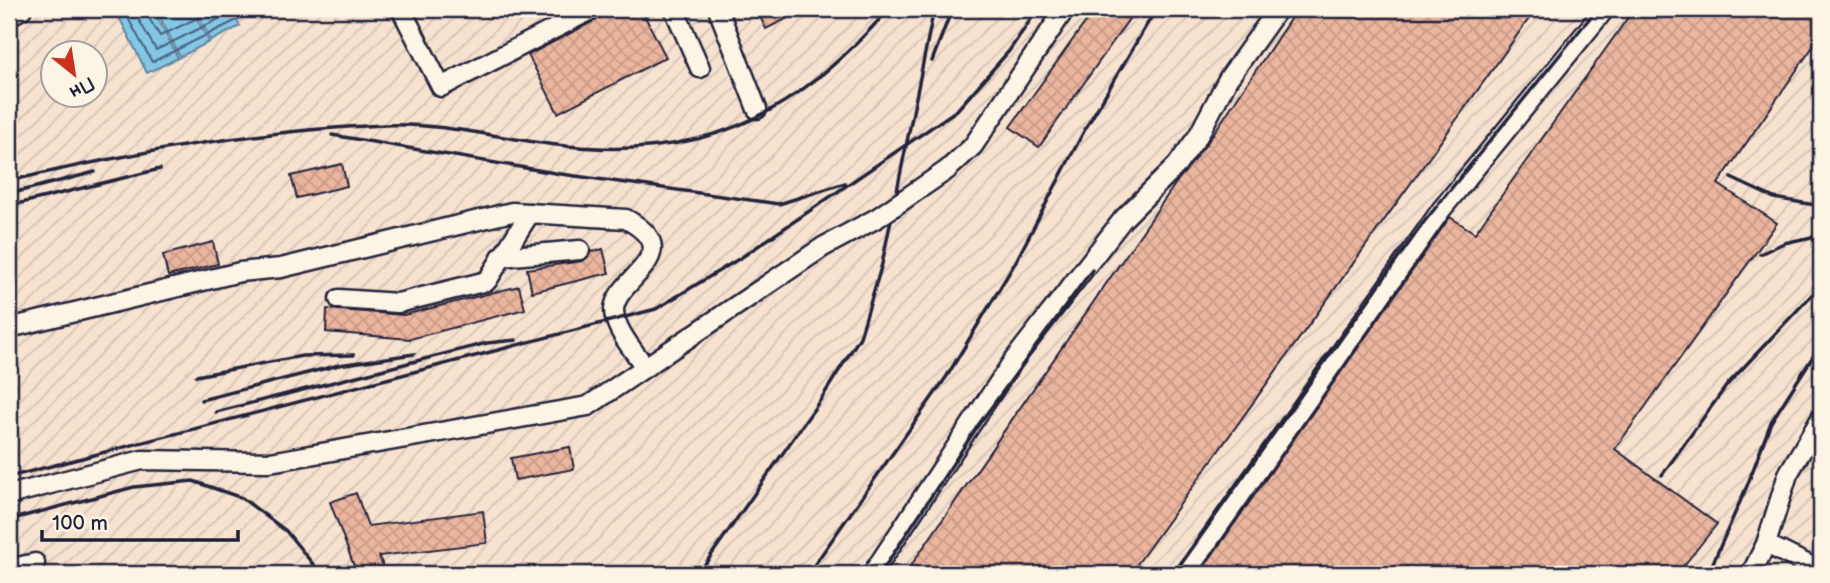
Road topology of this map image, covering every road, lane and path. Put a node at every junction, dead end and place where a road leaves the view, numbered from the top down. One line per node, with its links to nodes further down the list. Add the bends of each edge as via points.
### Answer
1 (22, 9): 9 (lane)
2 (401, 9): 3 (lane, via 441,87)
3 (593, 9)
4 (674, 9): 10 (lane)
5 (718, 9): 11 (lane)
6 (1065, 9): 17 (lane, bridge, via 973,146 947,170)
7 (1278, 9): 24 (lane, via 1228,79 1184,155 1123,219 1013,361)
8 (1605, 9): 25 (lane, via 1441,210)
9 (9, 16)
10 (700, 68)
11 (757, 109)
12 (530, 213): 14 (lane); 16 (lane, via 512,212 281,268 240,272); 17 (lane, via 626,219 641,227 650,242 650,259 616,299 614,311)
13 (580, 250): 14 (lane)
14 (501, 257): 15 (lane, via 487,281 398,303)
15 (339, 299)
16 (9, 328)
17 (645, 367): 19 (lane, via 587,406 270,462 142,460)
18 (1821, 418): 20 (lane, via 1788,474)
19 (9, 495)
20 (1766, 544): 23 (lane); 26 (lane)
21 (35, 563): 22 (lane)
22 (9, 569)
23 (1821, 570)
24 (872, 574)
25 (1185, 574)
26 (1751, 574)

